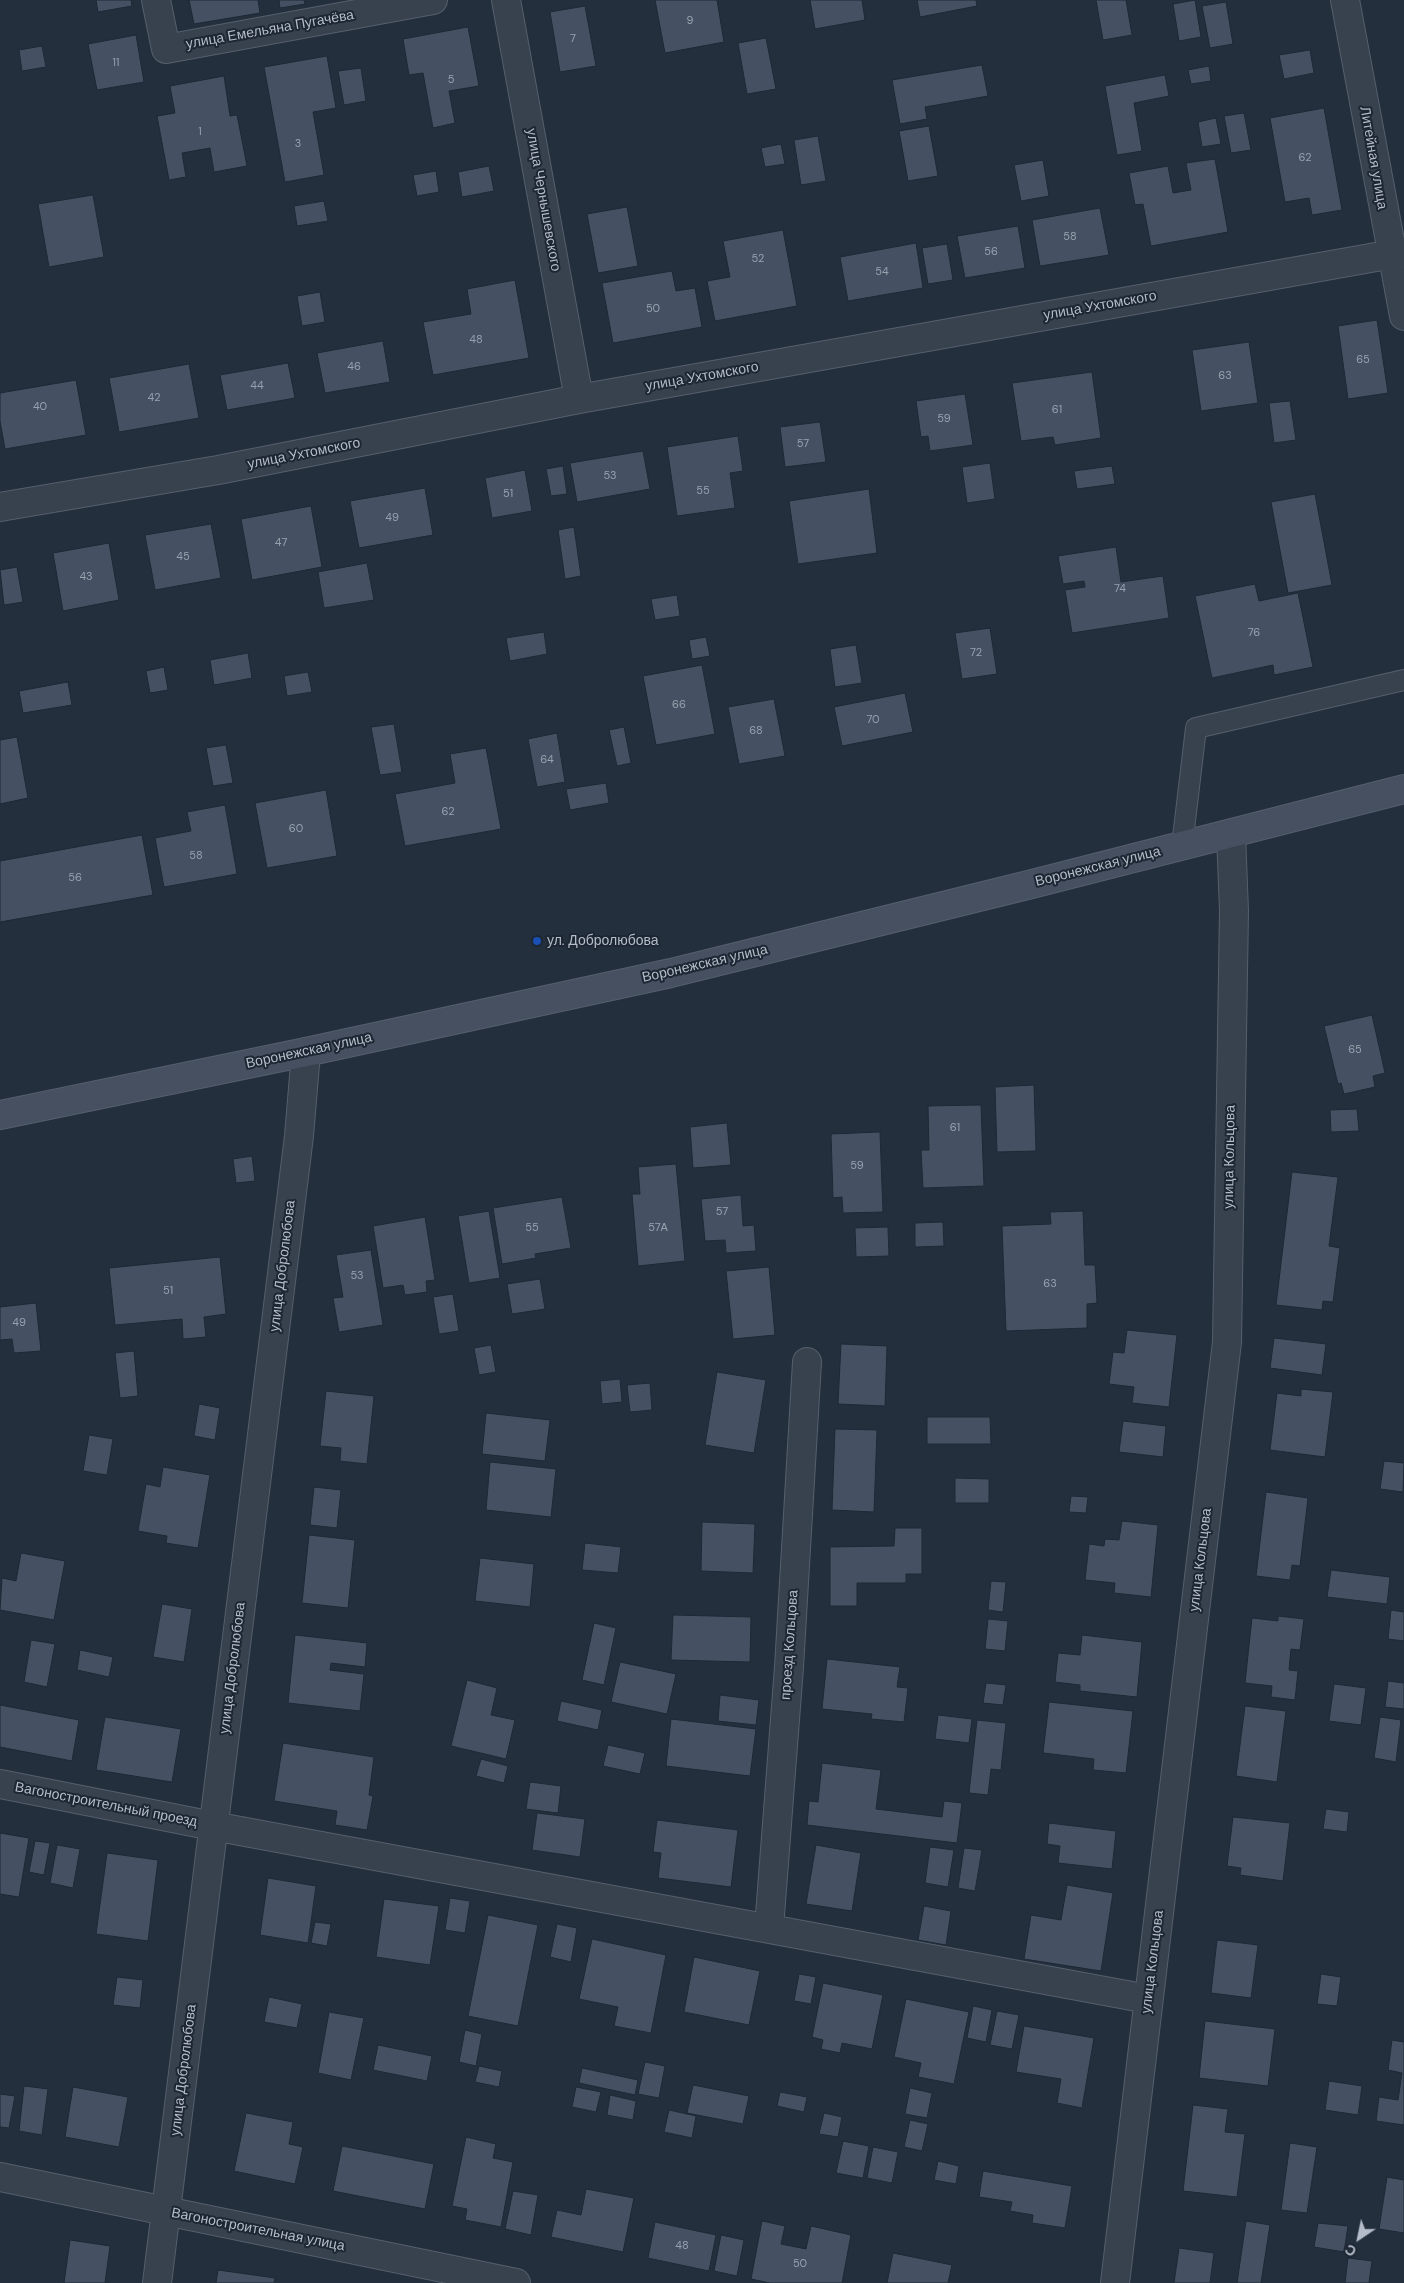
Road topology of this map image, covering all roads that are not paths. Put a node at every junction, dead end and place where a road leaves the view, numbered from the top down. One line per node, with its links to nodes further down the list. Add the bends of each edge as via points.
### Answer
1 (156, 0): 2 (street, улица Емельяна Пугачёва, via 166,49)
2 (433, 0)
3 (506, 0): 7 (street, улица Чернышевского)
4 (1344, 0): 5 (street, Литейная улица)
5 (1398, 253): 6 (street, Литейная улица); 7 (street, улица Ухтомского)
6 (1404, 316)
7 (579, 399): 8 (street, улица Ухтомского, via 218,470)
8 (0, 506)
9 (1404, 680): 12 (lane, via 1196,728)
10 (1404, 789): 11 (street, Воронежская улица)
11 (1232, 834): 12 (street, Воронежская улица); 19 (street, улица Кольцова, via 1234,911 1227,1342)
12 (1182, 846): 13 (street, Воронежская улица, via 671,973)
13 (306, 1052): 14 (street, Воронежская улица); 17 (street, улица Добролюбова, via 299,1136)
14 (0, 1114)
15 (807, 1362): 18 (street, проезд Кольцова)
16 (0, 1784): 17 (street, Вагоностроительный проезд)
17 (213, 1826): 18 (street, Вагоностроительный проезд); 21 (street, улица Добролюбова)
18 (769, 1928): 19 (street, Вагоностроительный проезд)
19 (1148, 1999): 24 (street, улица Кольцова)
20 (0, 2178): 21 (street, Вагоностроительная улица)
21 (167, 2212): 22 (street, улица Добролюбова); 23 (street, Вагоностроительная улица)
22 (157, 2283)
23 (516, 2283)
24 (1115, 2283)

